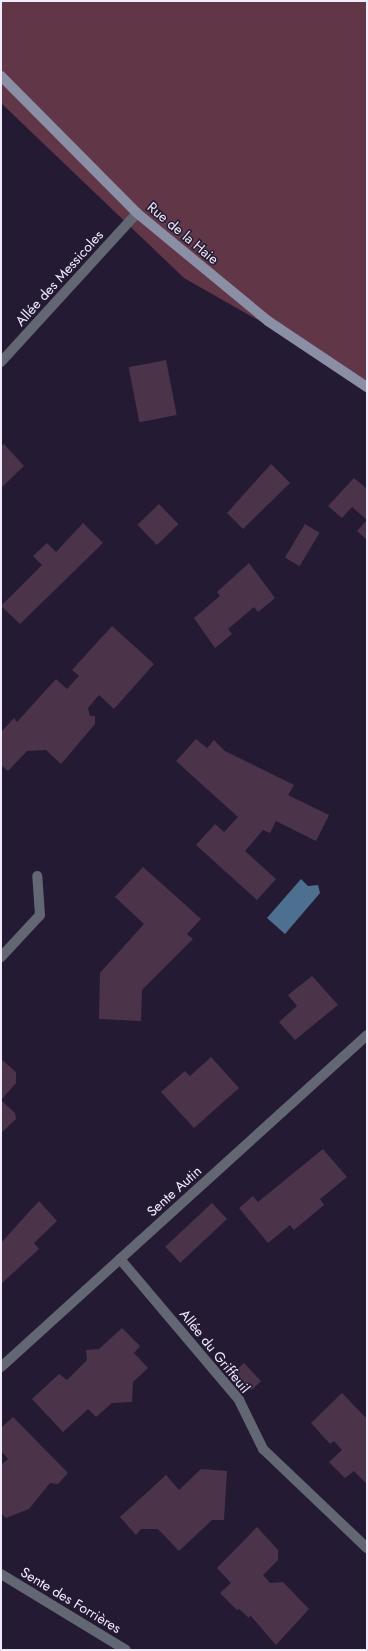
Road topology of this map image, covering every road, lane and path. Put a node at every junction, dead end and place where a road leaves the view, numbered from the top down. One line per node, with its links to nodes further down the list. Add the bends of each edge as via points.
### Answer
1 (1, 76): 2 (street, Rue de la Haie)
2 (137, 214): 3 (street, Allée des Messicoles); 4 (street, Rue de la Haie, via 268,321)
3 (1, 362)
4 (367, 387)
5 (37, 876): 6 (street, via 40,915)
6 (1, 957)
7 (367, 1035): 8 (street, Sente Autin)
8 (120, 1259): 9 (street, Sente Autin); 10 (street, Allée du Griffeuil, via 239,1400 263,1449)
9 (1, 1367)
10 (367, 1548)
11 (1, 1574): 12 (street, Sente des Forrières)
12 (126, 1650)

